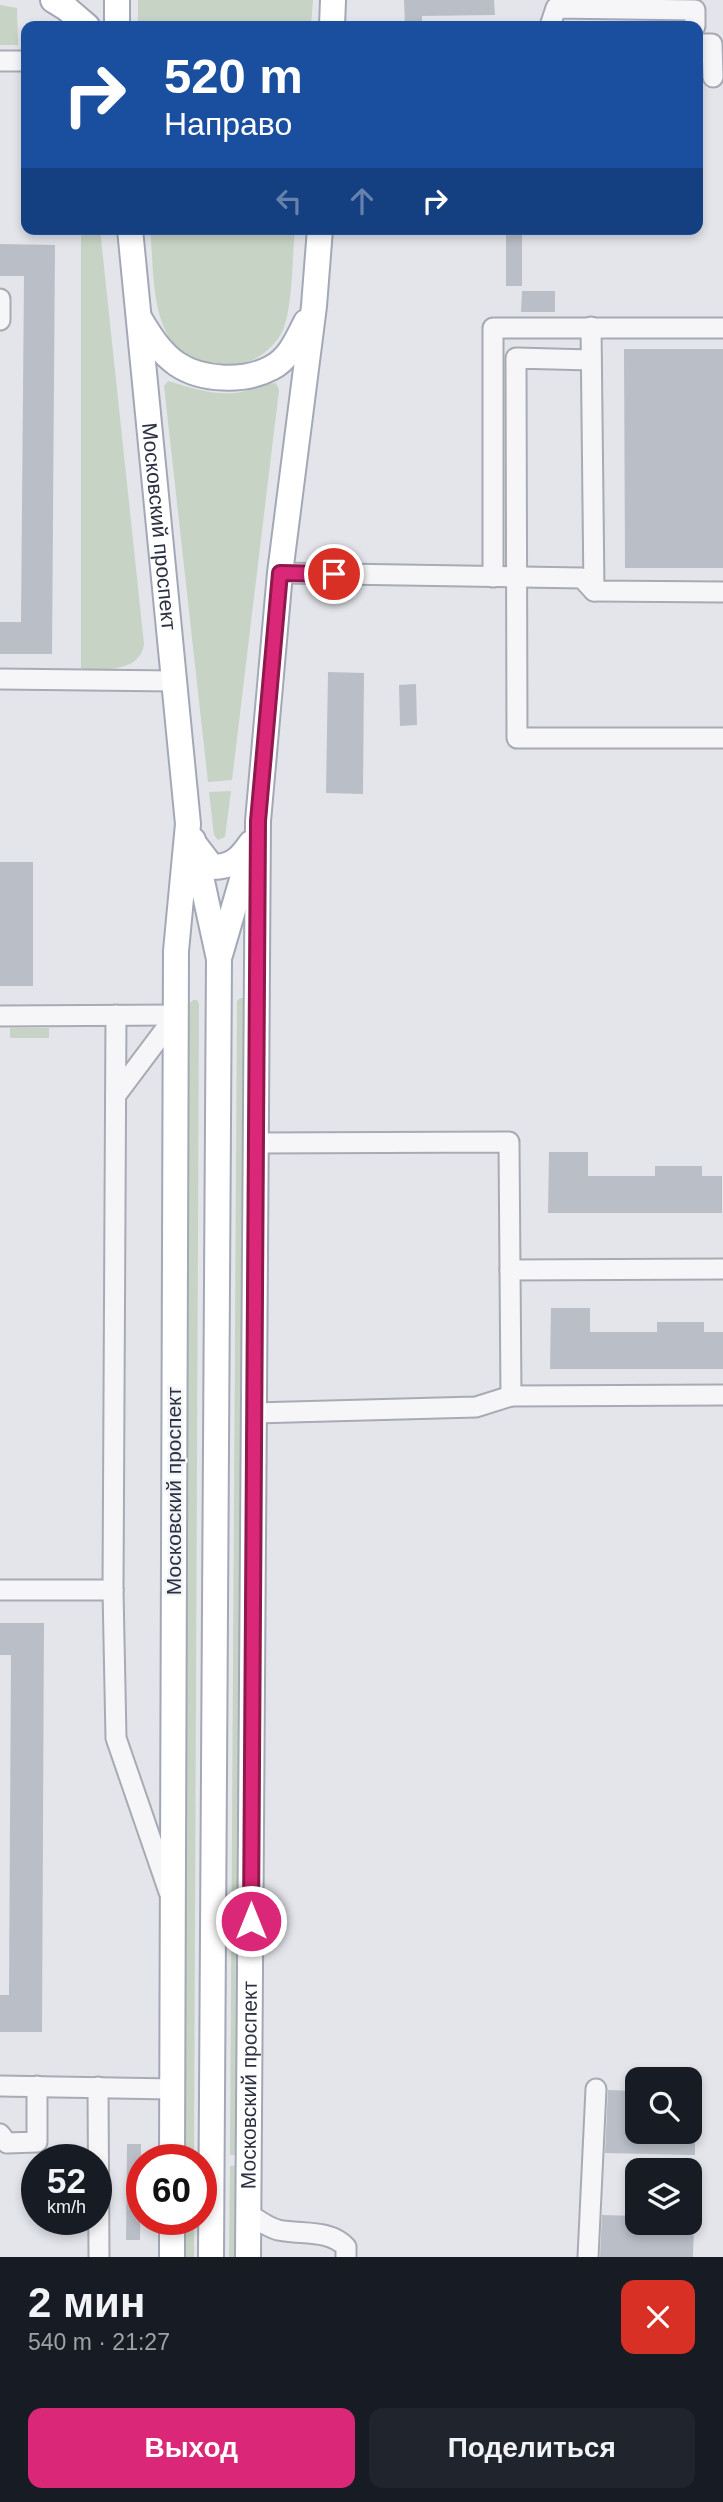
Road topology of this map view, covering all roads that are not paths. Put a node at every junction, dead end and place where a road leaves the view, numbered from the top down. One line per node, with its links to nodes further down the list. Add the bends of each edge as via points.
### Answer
1 (53, 0): 4 (main road)
2 (117, 0): 5 (main road)
3 (333, 0): 6 (main road)
4 (81, 21)
5 (117, 21)
6 (332, 21)
7 (552, 21): 8 (street, via 556,8 695,10)
8 (695, 21)
9 (703, 44): 12 (street, via 712,44)
10 (0, 61): 11 (street)
11 (21, 61)
12 (711, 77)
13 (130, 235): 17 (main road, Московский проспект)
14 (320, 235): 16 (main road, Московский проспект)
15 (0, 299): 18 (street)
16 (314, 306): 17 (main road, via 293,348 272,368 225,378 179,365 155,343); 22 (main road, Московский проспект)
17 (136, 313): 28 (main road, Московский проспект)
18 (0, 320)
19 (591, 327): 20 (street); 21 (street); 23 (street, via 494,328)
20 (723, 328)
21 (592, 360): 24 (street, via 516,358); 25 (street)
22 (280, 573): 23 (street); 30 (main road, Московский проспект)
23 (493, 577): 24 (street)
24 (516, 577): 25 (street, via 582,578); 29 (street, via 517,738)
25 (594, 591): 26 (street)
26 (723, 593)
27 (0, 679): 28 (street)
28 (173, 681): 31 (main road, Московский проспект)
29 (723, 738)
30 (256, 830): 31 (main road, via 242,856 228,867 212,867); 32 (main road, Московский проспект); 37 (main road, Московский проспект)
31 (191, 833): 32 (main road, Московский проспект); 34 (main road, Московский проспект, via 176,951)
32 (219, 959): 57 (main road, Московский проспект)
33 (116, 1015): 34 (street); 35 (street); 36 (street)
34 (176, 1015): 36 (street); 45 (main road, Московский проспект)
35 (0, 1016)
36 (116, 1095): 44 (street)
37 (256, 1143): 39 (street, via 509,1142); 42 (main road, Московский проспект)
38 (723, 1269): 39 (street)
39 (510, 1270): 41 (street)
40 (723, 1395): 41 (street)
41 (510, 1396): 42 (street, via 476,1407)
42 (254, 1413): 53 (main road, Московский проспект)
43 (0, 1590): 44 (street)
44 (113, 1590): 45 (street, via 116,1738)
45 (172, 1899): 49 (main road, Московский проспект)
46 (0, 2086): 47 (street)
47 (37, 2086): 48 (street); 51 (street, via 37,2142 7,2143)
48 (98, 2087): 49 (street); 55 (street)
49 (172, 2089): 52 (main road, Московский проспект)
50 (596, 2089): 60 (street)
51 (0, 2134)
52 (172, 2144)
53 (249, 2214): 58 (main road, Московский проспект); 59 (street, via 278,2230 339,2239 346,2247)
54 (172, 2235): 56 (main road)
55 (99, 2257)
56 (172, 2257)
57 (211, 2257)
58 (248, 2257)
59 (346, 2257)
60 (588, 2257)

